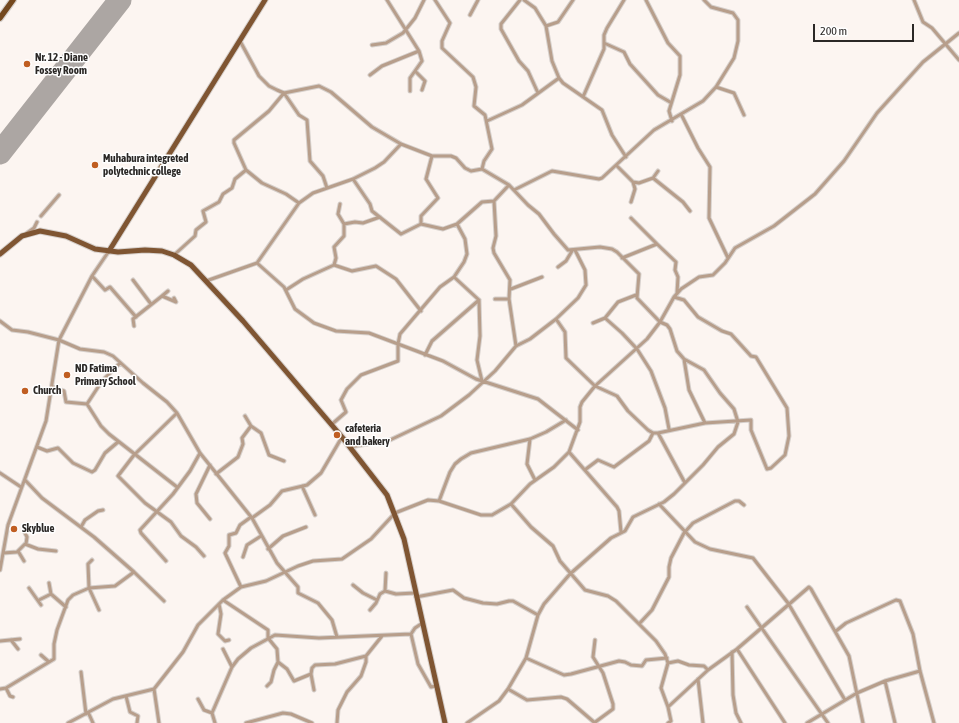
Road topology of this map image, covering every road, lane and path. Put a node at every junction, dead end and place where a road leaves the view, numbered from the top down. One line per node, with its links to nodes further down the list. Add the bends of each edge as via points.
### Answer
1 (13, 0): 15 (highway)
2 (265, 0): 19 (main road)
3 (387, 0): 17 (street)
4 (424, 0): 17 (street)
5 (435, 0): 37 (street, via 450,23 442,41 442,48 473,77 476,87 474,106 485,115)
6 (478, 0): 14 (street)
7 (520, 0): 32 (street, via 501,24 501,29 519,61 528,71)
8 (524, 0): 16 (street, via 535,8)
9 (573, 0): 16 (street, via 558,22)
10 (624, 0): 20 (street, via 607,28)
11 (646, 0): 34 (street, via 668,43 680,56 680,75)
12 (704, 0): 28 (street, via 711,7 732,13 738,20 738,41 734,58)
13 (914, 0): 21 (street, via 923,22)
14 (470, 15)
15 (0, 18)
16 (546, 26): 27 (street, via 552,61)
17 (407, 29): 22 (street, via 386,43); 23 (street)
18 (959, 33): 21 (street)
19 (240, 41): 31 (street, via 259,76 269,86); 67 (main road)
20 (604, 44): 33 (street); 34 (street, via 624,52 630,64 658,95)
21 (946, 44): 24 (street); 72 (street, via 924,62 876,113 844,161 815,194 774,226 735,248)
22 (372, 45)
23 (419, 51): 25 (street, via 422,61); 26 (street, via 382,66)
24 (959, 60)
25 (415, 72): 29 (street, via 425,81); 30 (street, via 410,78)
26 (370, 75)
27 (559, 78): 32 (street); 33 (street)
28 (716, 87): 35 (street, via 734,93); 36 (street, via 704,101)
29 (422, 90)
30 (410, 91)
31 (284, 93): 39 (street, via 319,86 372,127); 44 (street, via 269,111 234,140); 50 (street, via 300,115 307,120 310,161 323,176)
32 (538, 93): 37 (street, via 522,105)
33 (583, 96): 41 (street, via 604,113 612,135)
34 (670, 102): 38 (street)
35 (744, 115)
36 (682, 116): 38 (street); 72 (street, via 710,167 709,218)
37 (487, 121): 43 (street, via 492,149 484,160)
38 (672, 122): 41 (street, via 654,130)
39 (402, 144): 40 (street); 47 (street, via 384,162)
40 (432, 156): 43 (street, via 451,156 471,171); 63 (street, via 426,179 438,198 421,216)
41 (626, 157): 42 (street)
42 (617, 166): 48 (street); 51 (street, via 599,179 557,171 546,172)
43 (482, 169): 49 (street)
44 (246, 170): 55 (street, via 262,183); 70 (street, via 235,179 232,188 223,194 218,202 203,211 206,222)
45 (658, 171): 46 (street)
46 (653, 178): 48 (street, via 639,183); 57 (street, via 683,202)
47 (353, 179): 50 (street); 59 (street, via 372,211)
48 (633, 182): 54 (street, via 635,189)
49 (509, 185): 51 (street); 53 (street)
50 (327, 188): 55 (street, via 313,193)
51 (514, 190): 68 (street, via 539,214 568,250)
52 (59, 195): 58 (street)
53 (494, 201): 64 (street, via 482,202); 81 (street, via 494,253 510,280)
54 (632, 202)
55 (299, 203): 73 (street)
56 (340, 204): 62 (street, via 338,214)
57 (690, 211)
58 (41, 216)
59 (380, 217): 62 (street, via 363,223); 63 (street, via 401,234)
60 (631, 218): 66 (street)
61 (37, 222): 65 (street)
62 (344, 224): 74 (street, via 344,236 334,247)
63 (421, 224): 64 (street, via 443,228)
64 (457, 224): 77 (street, via 463,232 467,254)
65 (27, 233): 67 (main road, via 55,233 95,250); 69 (main road)
66 (657, 244): 71 (street); 84 (street, via 676,262)
67 (109, 251): 70 (main road, via 162,251); 76 (street)
68 (573, 251): 71 (street, via 607,248); 75 (street); 96 (street, via 585,270 586,285 578,298)
69 (0, 254)
70 (174, 255): 80 (main road, via 191,265)
71 (622, 258): 85 (street, via 639,274 640,282)
72 (728, 258): 84 (street, via 713,274 699,277)
73 (257, 264): 80 (street); 82 (street)
74 (334, 265): 82 (street); 93 (street, via 352,271 371,266 380,267 404,288)
75 (558, 267)
76 (92, 276): 94 (street, via 105,290 110,287); 101 (street)
77 (454, 277): 90 (street); 93 (street, via 440,287)
78 (542, 277): 81 (street)
79 (133, 280): 92 (street)
80 (206, 281): 117 (main road)
81 (511, 289): 91 (street)
82 (286, 290): 102 (street, via 295,309 314,323 336,331 368,332)
83 (168, 291): 86 (street)
84 (677, 293): 87 (street)
85 (636, 295): 95 (street, via 618,302); 98 (street)
86 (162, 296): 88 (street, via 176,302); 92 (street)
87 (674, 297): 98 (street); 115 (street, via 684,300 698,317 731,334 751,356 756,357 787,408 789,436 785,455 767,469 751,430 750,420)
88 (174, 298)
89 (495, 299): 91 (street)
90 (479, 300): 105 (street, via 432,341); 108 (street, via 480,336 477,360)
91 (508, 300): 103 (street)
92 (152, 304): 94 (street)
93 (421, 311): 102 (street, via 400,334)
94 (136, 316): 100 (street, via 133,319)
95 (605, 318): 99 (street); 104 (street)
96 (556, 319): 103 (street, via 530,339); 109 (street, via 565,332 566,358)
97 (0, 321): 101 (street, via 12,330)
98 (660, 322): 104 (street); 106 (street, via 670,329 677,351)
99 (593, 323)
100 (134, 326)
101 (59, 340): 107 (street, via 80,349 104,352); 110 (street)
102 (398, 344): 105 (street); 117 (street, via 398,361 361,375 347,389 341,400 346,412)
103 (516, 346): 108 (street, via 495,370)
104 (637, 349): 109 (street); 119 (street, via 658,387)
105 (425, 355): 108 (street)
106 (684, 359): 115 (street, via 708,374 734,409); 116 (street, via 689,390)
107 (120, 363): 111 (street, via 102,381); 112 (street)
108 (482, 380): 114 (street, via 538,399); 127 (street, via 461,402 441,416 390,440)
109 (595, 386): 120 (street, via 580,407); 122 (street, via 617,396 628,411)
110 (53, 387): 111 (street, via 64,391 66,402); 126 (street)
111 (87, 404): 125 (street, via 102,426)
112 (177, 413): 129 (street); 130 (street)
113 (245, 416): 118 (street)
114 (566, 420): 120 (street); 124 (street)
115 (738, 422): 116 (street); 138 (street, via 734,434 718,447)
116 (705, 423): 119 (street)
117 (331, 425): 123 (main road)
118 (251, 426): 131 (street, via 260,433 269,455); 135 (street, via 242,438 243,444 238,458)
119 (669, 429): 121 (street)
120 (578, 430): 128 (street)
121 (658, 432): 122 (street); 138 (street)
122 (653, 433): 133 (street, via 614,467 598,460)
123 (342, 437): 127 (main road); 139 (street, via 321,473)
124 (530, 439): 137 (street, via 528,464); 142 (street, via 471,453 462,459 450,472)
125 (118, 442): 126 (street, via 105,453 92,472 73,463 58,448 47,451); 130 (street)
126 (37, 447): 136 (street)
127 (350, 447): 148 (main road, via 383,488)
128 (569, 452): 133 (street); 137 (street, via 554,467)
129 (200, 453): 132 (street); 141 (street)
130 (134, 455): 141 (street); 147 (street, via 119,474 119,478)
131 (284, 461)
132 (210, 465): 135 (street); 151 (street, via 196,494 197,503)
133 (586, 469): 155 (street, via 617,507)
134 (0, 473): 140 (street)
135 (216, 474): 150 (street)
136 (25, 480): 140 (street); 152 (street, via 42,498)
137 (535, 480): 143 (street)
138 (685, 483): 144 (street)
139 (302, 486): 149 (street); 150 (street, via 282,490 270,505)
140 (21, 487): 162 (street, via 8,525)
141 (177, 487): 147 (street)
142 (439, 501): 143 (street, via 481,515 492,515); 148 (street, via 428,500)
143 (511, 504): 172 (street, via 531,527 553,546)
144 (659, 504): 155 (street, via 633,517 626,529); 156 (street)
145 (744, 505): 156 (street, via 734,501 693,523)
146 (103, 510): 152 (street, via 85,520)
147 (158, 512): 163 (street); 166 (street, via 140,533)
148 (395, 513): 170 (street, via 370,539 342,559 313,562); 180 (main road, via 404,539)
149 (315, 515)
150 (252, 517): 157 (street); 175 (street, via 240,525 236,533 228,535 229,546 225,553)
151 (210, 519)
152 (81, 527): 169 (street)
153 (306, 527): 159 (street, via 283,536)
154 (24, 531): 158 (street, via 27,536)
155 (621, 532): 172 (street)
156 (684, 533): 185 (street, via 710,549 753,558); 194 (street, via 671,558 669,577 652,610)
157 (261, 536): 159 (street); 164 (street, via 247,545)
158 (26, 544): 160 (street); 161 (street, via 38,549)
159 (268, 548): 170 (street)
160 (18, 551): 162 (street); 167 (street)
161 (56, 551)
162 (3, 553): 168 (street)
163 (204, 556)
164 (243, 557)
165 (92, 560): 177 (street, via 88,564)
166 (166, 561)
167 (24, 562)
168 (0, 570)
169 (134, 572): 177 (street, via 115,586); 184 (street)
170 (283, 572): 175 (street); 199 (street, via 298,587 298,593 323,608 332,620)
171 (386, 573): 178 (street)
172 (570, 574): 192 (street, via 544,604); 194 (street, via 585,590 608,596 616,601)
173 (49, 583): 179 (street)
174 (353, 585): 183 (street)
175 (241, 587): 182 (street)
176 (29, 588): 181 (street)
177 (89, 588): 188 (street, via 73,595); 190 (street)
178 (384, 591): 180 (street); 183 (street)
179 (51, 594): 181 (street); 188 (street)
180 (415, 595): 192 (street, via 453,590 464,598 483,604 513,602); 193 (main road)
181 (39, 600): 187 (street)
182 (223, 600): 186 (street); 200 (street, via 261,624 268,630)
183 (377, 600): 191 (street)
184 (164, 601)
185 (788, 603): 195 (street); 196 (street, via 806,588 811,589); 236 (street)
186 (219, 604): 203 (street, via 221,614 218,634 225,641); 229 (street, via 198,625 183,652)
187 (41, 605)
188 (66, 607): 214 (street, via 55,638 55,656)
189 (747, 607): 195 (street)
190 (99, 610)
191 (370, 610)
192 (538, 615): 212 (street)
193 (422, 624): 197 (street); 226 (main road)
194 (639, 624): 213 (street, via 656,641)
195 (761, 627): 207 (street); 240 (street)
196 (836, 631): 220 (street, via 853,620 896,600 900,601 913,634); 232 (street, via 849,656)
197 (411, 634): 198 (street); 226 (street, via 418,664 431,687)
198 (384, 635): 199 (street); 211 (street)
199 (337, 636): 200 (street, via 319,638 280,635)
200 (268, 638): 215 (street, via 277,649); 218 (street, via 243,653)
201 (20, 639): 202 (street)
202 (11, 640): 205 (street); 206 (street)
203 (229, 640)
204 (595, 640): 217 (street, via 593,653)
205 (0, 641)
206 (18, 649)
207 (737, 649): 209 (street); 257 (street)
208 (223, 650): 218 (street)
209 (732, 652): 219 (street); 256 (street, via 733,696 736,713)
210 (41, 655): 214 (street)
211 (366, 656): 222 (street, via 327,665 315,665); 251 (street, via 361,676 347,692 338,710)
212 (526, 658): 217 (street, via 564,675); 230 (street)
213 (667, 658): 216 (street); 217 (street, via 646,660 642,666 622,661)
214 (49, 662): 227 (street)
215 (278, 662): 222 (street, via 287,669 294,681); 225 (street)
216 (668, 663): 219 (street, via 678,660 689,665 704,666); 237 (street, via 661,688)
217 (599, 666): 254 (street, via 613,708)
218 (232, 667): 239 (street)
219 (708, 670): 223 (street)
220 (920, 671): 224 (street); 262 (street)
221 (81, 672): 238 (street)
222 (311, 674): 231 (street)
223 (698, 679): 237 (street); 255 (street)
224 (885, 681): 232 (street); 261 (street)
225 (267, 686)
226 (436, 686): 252 (main road)
227 (6, 688): 228 (street); 234 (street)
228 (0, 689)
229 (154, 689): 233 (street); 246 (street)
230 (508, 689): 253 (street, via 499,701); 254 (street, via 527,700 561,697 567,699)
231 (314, 690)
232 (857, 693): 236 (street); 260 (street)
233 (126, 696): 238 (street, via 113,699); 245 (street, via 130,712 138,716)
234 (13, 697)
235 (198, 699): 239 (street, via 204,710)
236 (845, 700): 240 (street)
237 (668, 707): 242 (street)
238 (87, 713): 243 (street); 244 (street)
239 (212, 713): 247 (street)
240 (822, 713): 258 (street); 259 (street)
241 (300, 718): 248 (street, via 282,713); 249 (street); 250 (street)
242 (670, 722)
243 (68, 723)
244 (93, 723)
245 (137, 723)
246 (159, 723)
247 (215, 723)
248 (246, 723)
249 (298, 723)
250 (312, 723)
251 (337, 723)
252 (445, 723)
253 (467, 723)
254 (595, 723)
255 (703, 723)
256 (742, 723)
257 (785, 723)
258 (807, 723)
259 (828, 723)
260 (863, 723)
261 (896, 723)
262 (934, 723)

